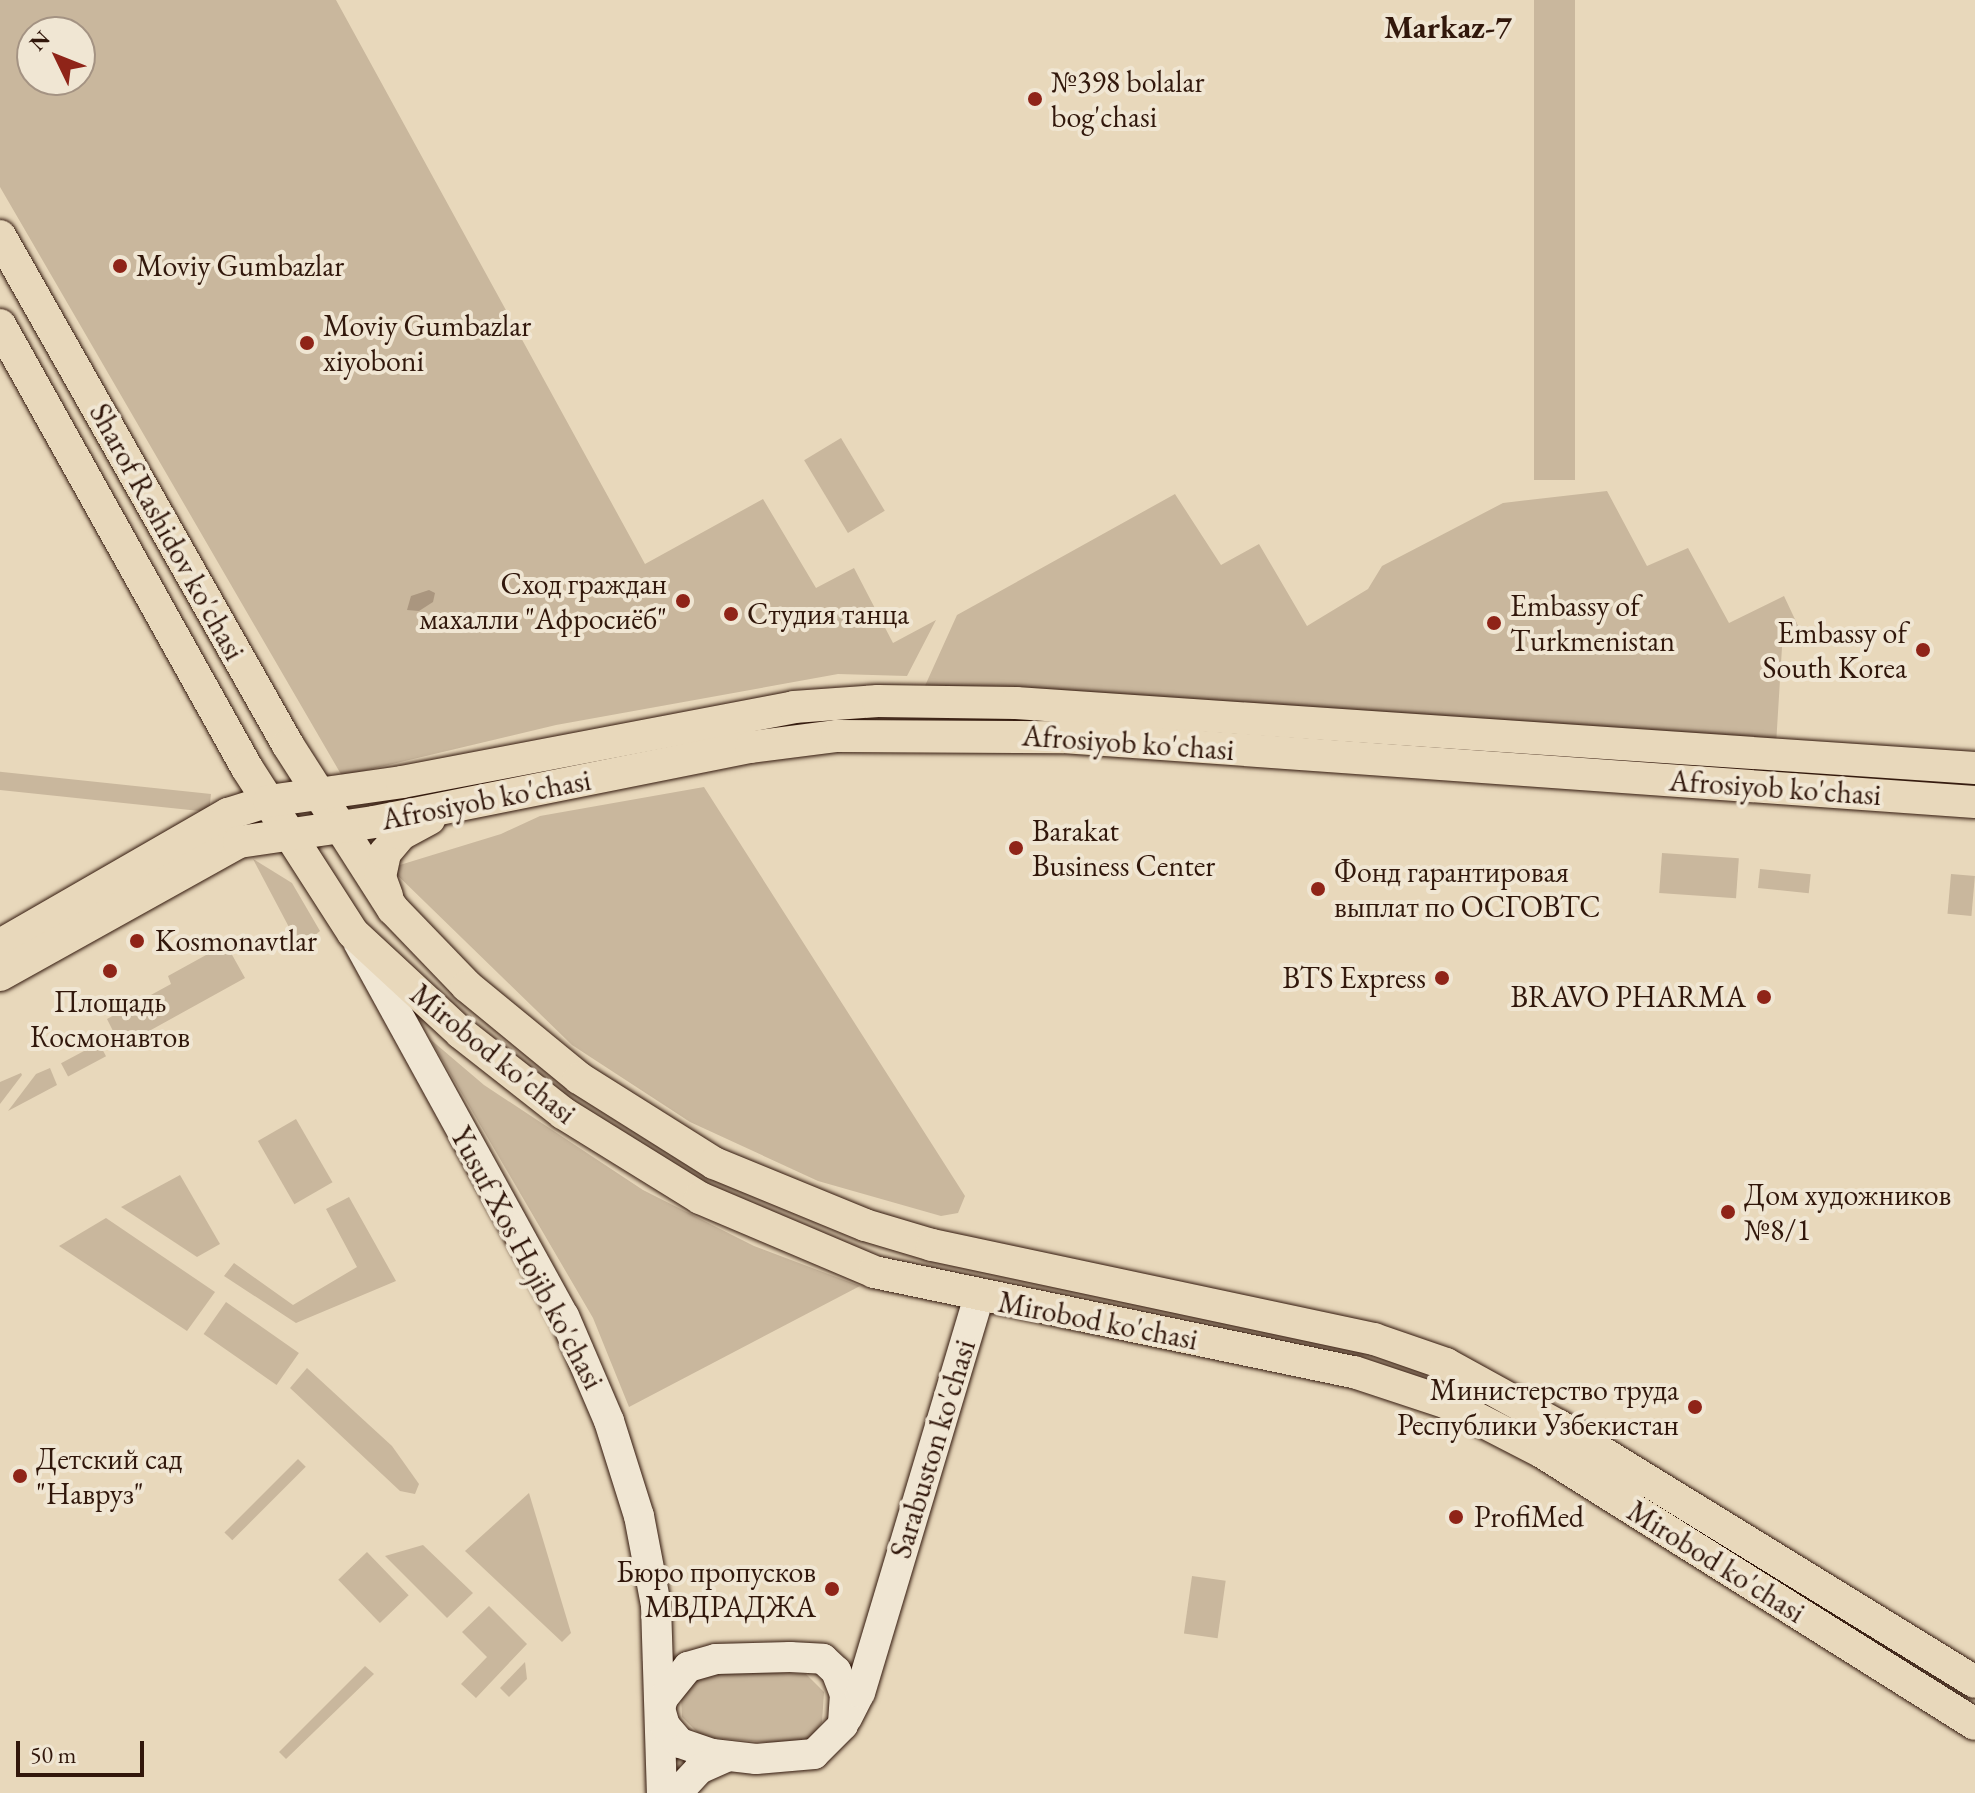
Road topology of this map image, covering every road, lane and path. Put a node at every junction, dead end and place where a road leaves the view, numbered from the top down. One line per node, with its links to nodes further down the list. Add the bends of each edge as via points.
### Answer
1 (0, 236): 3 (main road, Sharof Rashidov ko'chasi)
2 (0, 325): 4 (main road, Sharof Rashidov ko'chasi)
3 (288, 745): 6 (main road, Sharof Rashidov ko'chasi); 7 (main road, Afrosiyob ko'chasi)
4 (247, 768): 7 (main road, Sharof Rashidov ko'chasi); 11 (main road)
5 (1975, 768): 6 (main road, Afrosiyob ko'chasi, via 1111,709 878,701 749,713)
6 (319, 794): 7 (main road, Afrosiyob ko'chasi); 10 (main road, Sharof Rashidov ko'chasi); 12 (main road)
7 (269, 801): 11 (main road, Afrosiyob ko'chasi); 12 (main road, Sharof Rashidov ko'chasi)
8 (1975, 802): 9 (main road, Afrosiyob ko'chasi, via 1063,737 929,733 783,742)
9 (462, 805): 10 (main road, Afrosiyob ko'chasi); 13 (main road, via 408,829 385,853 380,877)
10 (338, 826): 12 (main road, Afrosiyob ko'chasi); 13 (main road, Mirobod ko'chasi)
11 (234, 828): 12 (main road, Afrosiyob ko'chasi); 15 (main road, Afrosiyob ko'chasi); 16 (main road, Afrosiyob ko'chasi)
12 (288, 831): 14 (main road, Mirobod ko'chasi)
13 (393, 909): 17 (main road, Mirobod ko'chasi, via 514,1027 609,1099 689,1148 835,1214)
14 (353, 933): 18 (main road, Mirobod ko'chasi, via 490,1058 665,1179 847,1263); 22 (main road, Yusuf Xos Hojib ko'chasi, via 593,1377 646,1541 656,1605)
15 (0, 945)
16 (0, 975)
17 (989, 1258): 18 (main road, Sarabuston ko'chasi); 21 (main road, Mirobod ko'chasi, via 1374,1339 1446,1364 1536,1412)
18 (979, 1297): 19 (main road, Sarabuston ko'chasi); 23 (main road, Mirobod ko'chasi, via 1354,1372 1447,1403 1542,1452)
19 (874, 1639): 20 (main road, via 851,1658); 24 (main road, Sarabuston ko'chasi, via 860,1693)
20 (823, 1659): 22 (main road, via 705,1660 679,1675); 24 (main road, via 840,1678 847,1710)
21 (1975, 1682)
22 (660, 1709): 25 (main road, via 667,1730 680,1743); 26 (main road, Yusuf Xos Hojib ko'chasi)
23 (1975, 1724)
24 (843, 1725): 25 (main road, Sarabuston ko'chasi, via 814,1754)
25 (728, 1756): 27 (main road, via 699,1769)
26 (662, 1793)
27 (677, 1793)

